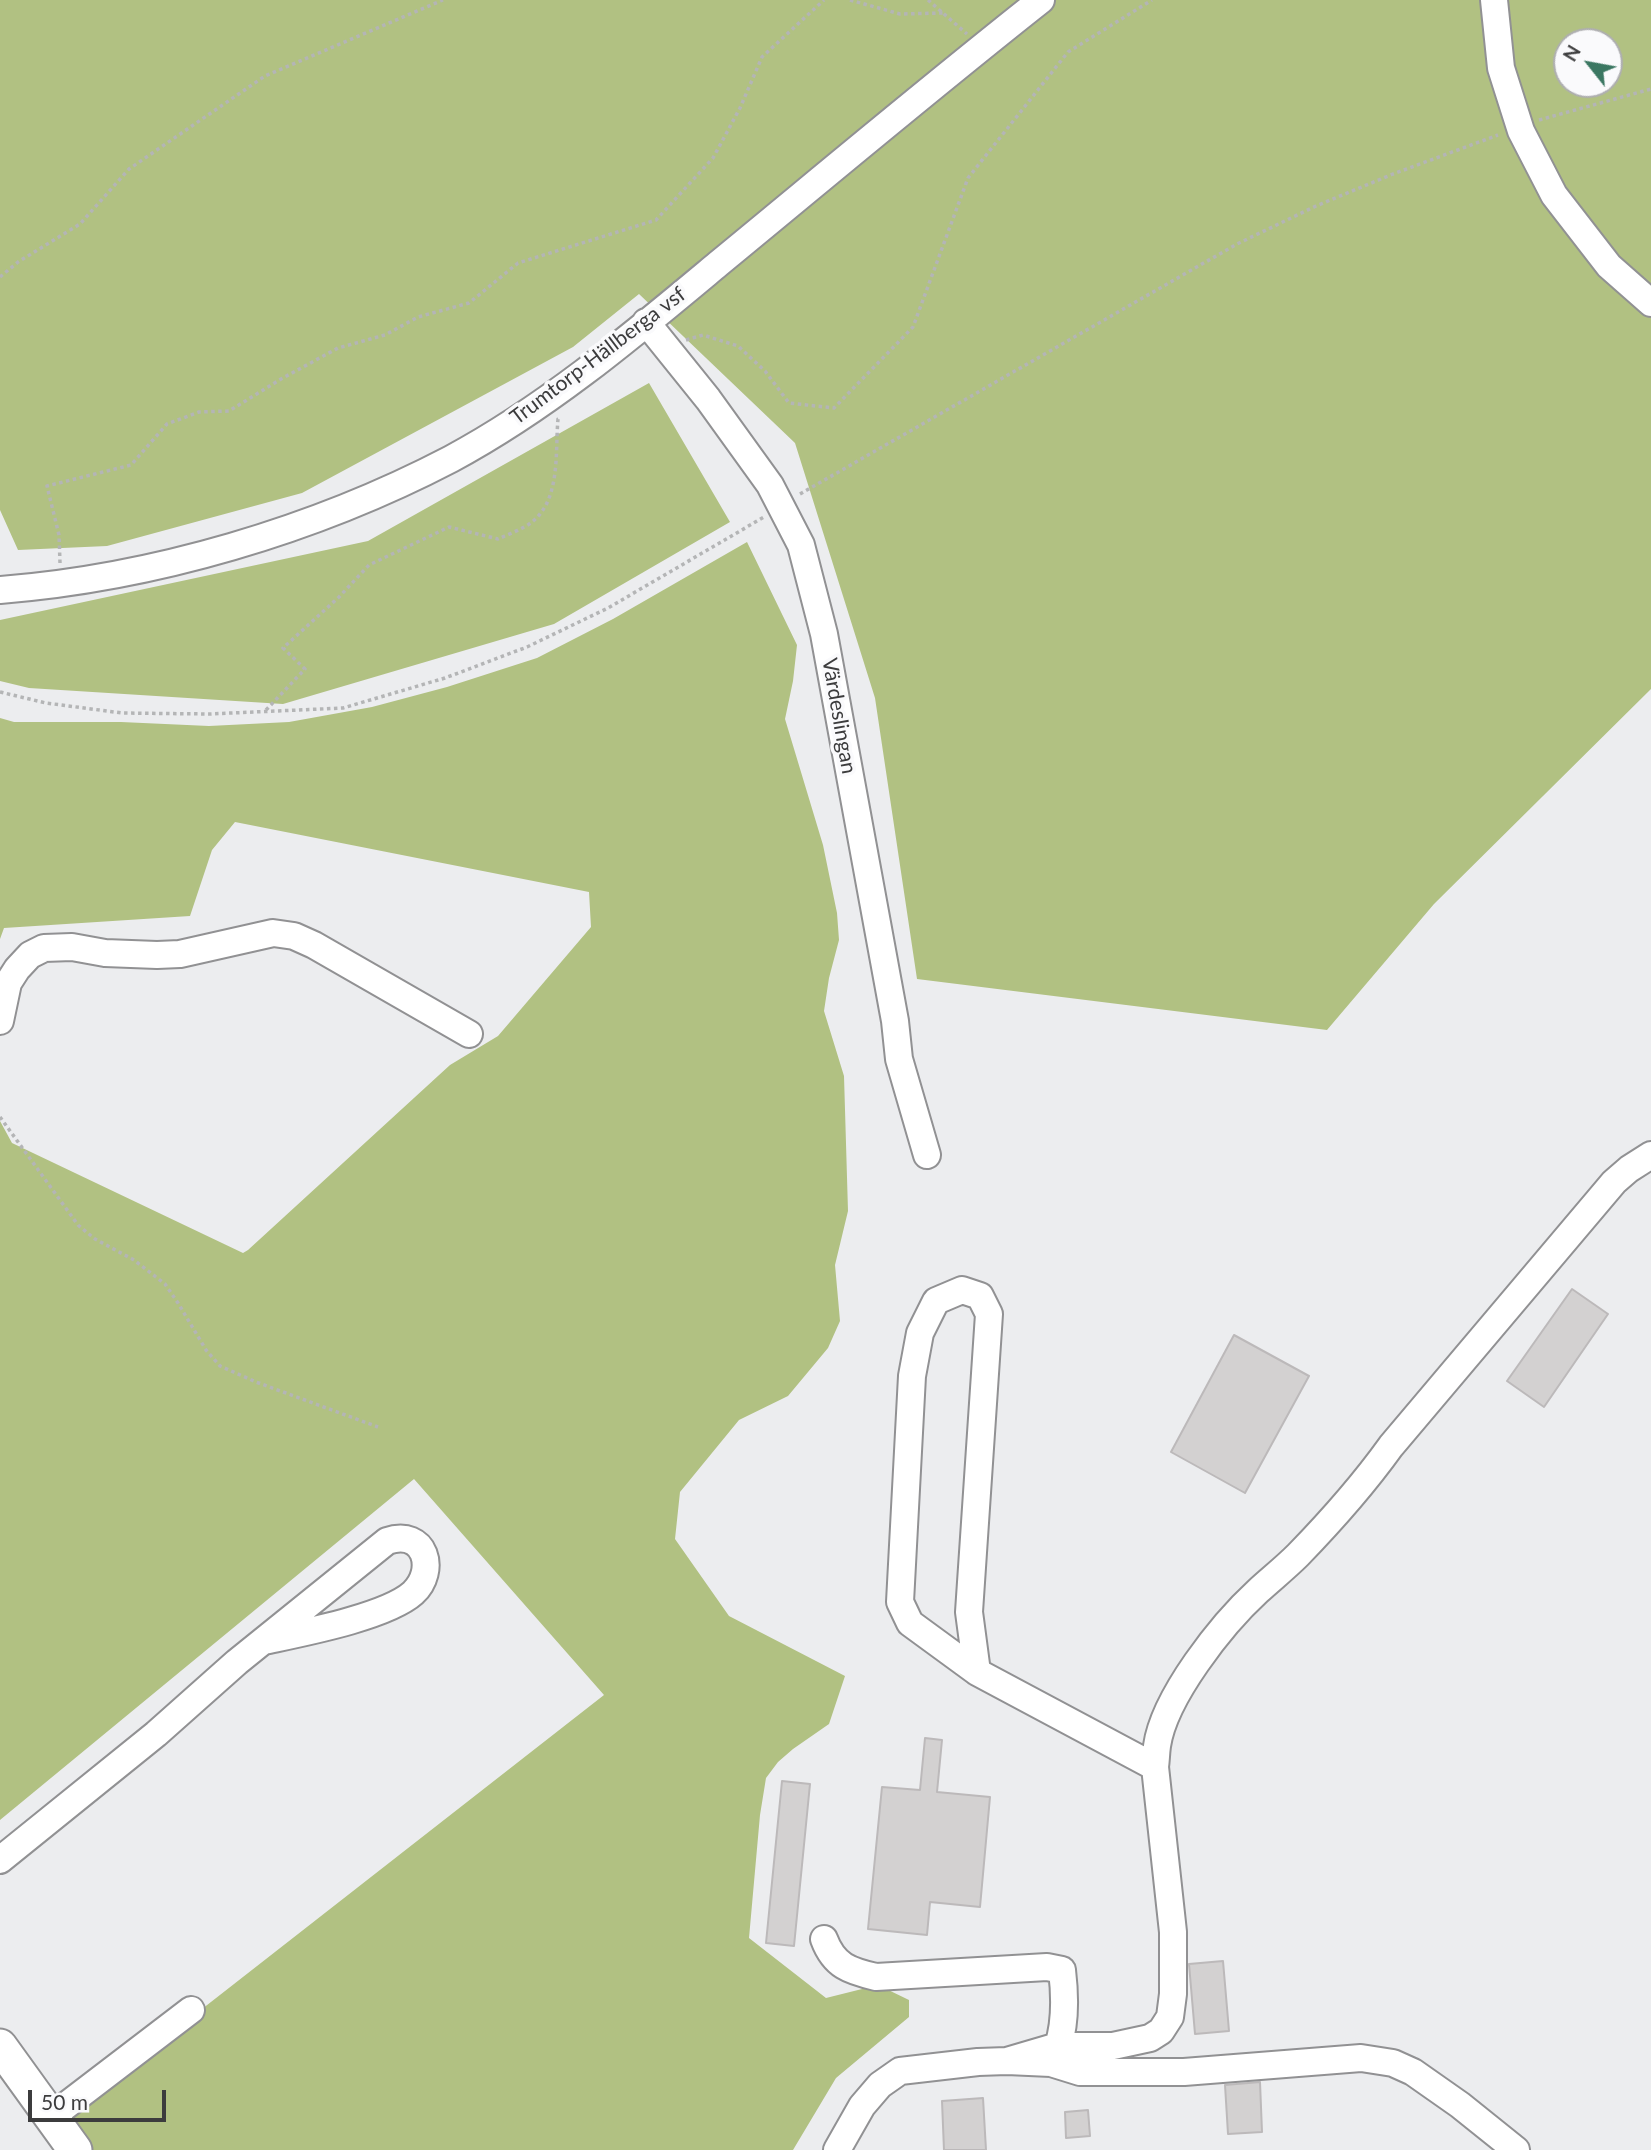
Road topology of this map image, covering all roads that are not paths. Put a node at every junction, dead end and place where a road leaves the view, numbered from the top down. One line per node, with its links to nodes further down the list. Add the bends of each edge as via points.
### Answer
1 (1041, 0): 4 (street, Trumtorp-Hällberga vsf)
2 (1494, 0): 3 (street, via 1501,68 1520,128 1554,195 1609,266)
3 (1651, 303)
4 (646, 322): 5 (street, Trumtorp-Hällberga vsf, via 568,385 513,421 383,493 234,545 148,569); 8 (street, Värdeslingan, via 771,485 801,545 824,634 900,1059)
5 (0, 590)
6 (0, 1020): 7 (street, via 8,984 17,969 44,948 180,954 273,933 314,945)
7 (469, 1034)
8 (927, 1155)
9 (1651, 1155): 12 (street, via 1614,1182 1343,1507 1203,1652 1167,1712 1157,1744)
10 (264, 1641): 10 (street, via 387,1541 401,1536 423,1550 424,1578 415,1592 400,1602 320,1629); 13 (street)
11 (976, 1672): 11 (street, via 969,1612 989,1314 980,1296 962,1290 936,1301 920,1333 912,1377 900,1602 910,1623); 12 (street)
12 (1156, 1767): 17 (street, via 1173,1932 1170,2017 1150,2038)
13 (0, 1860)
14 (824, 1939): 17 (street, via 839,1962 877,1977 1047,1967 1062,1970 1062,2032)
15 (191, 2010): 18 (street)
16 (0, 2046): 18 (main road)
17 (1054, 2054): 20 (street, via 900,2071 862,2106); 21 (street, via 1080,2072 1184,2072 1377,2059 1413,2072)
18 (51, 2117): 19 (main road)
19 (75, 2150)
20 (837, 2150)
21 (1516, 2150)

